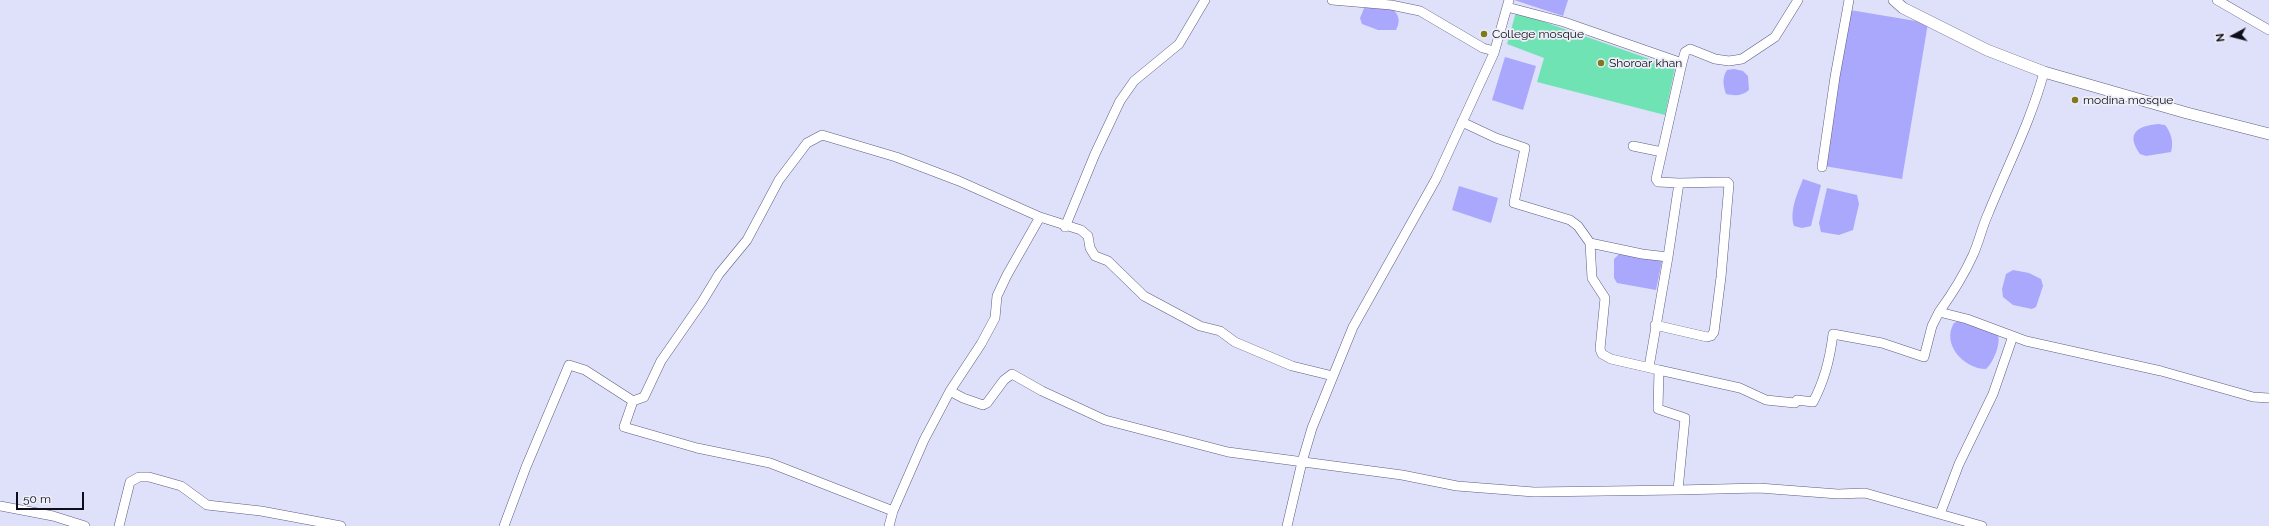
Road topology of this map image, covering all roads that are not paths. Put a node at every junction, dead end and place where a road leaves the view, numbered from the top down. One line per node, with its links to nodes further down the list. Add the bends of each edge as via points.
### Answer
1 (1205, 0): 19 (street, via 1179,44 1134,81 1120,100)
2 (1332, 0): 9 (street, via 1391,5 1420,11 1483,48)
3 (1798, 0): 10 (street, via 1775,37 1742,59 1729,62 1690,49 1685,52)
4 (1849, 0): 16 (street)
5 (1894, 0): 11 (street, via 1903,8 1987,50)
6 (2217, 0): 8 (street)
7 (1508, 4): 9 (street); 10 (street)
8 (2269, 30)
9 (1494, 51): 12 (street)
10 (1682, 63): 15 (street)
11 (2044, 72): 13 (street, via 2180,112); 22 (street, via 2013,158 1987,215 1974,253 1956,289)
12 (1462, 122): 20 (street, via 1496,138 1526,148 1514,204 1570,220 1578,226); 27 (street, via 1436,180 1353,327)
13 (2269, 134)
14 (1633, 146): 15 (street)
15 (1662, 152): 17 (street, via 1657,181)
16 (1822, 167)
17 (1679, 183): 21 (street); 23 (street, via 1729,184 1714,332 1707,337)
18 (1040, 218): 19 (street); 28 (street, via 1007,275 998,296 995,318); 30 (street, via 960,181 896,157 822,135 807,143 779,180 747,240 719,274 661,361 644,397)
19 (1065, 227): 27 (street, via 1081,230 1088,236 1090,248 1095,256 1108,262 1144,296 1200,326 1220,331 1235,342 1292,366)
20 (1590, 243): 21 (street); 25 (street, via 1592,278 1605,298 1600,352 1611,359)
21 (1668, 257): 23 (street)
22 (1939, 312): 24 (street); 26 (street, via 1932,326 1924,357 1882,344 1832,334 1830,358 1813,402 1766,400 1740,388)
23 (1655, 325): 25 (street)
24 (2013, 336): 29 (street, via 2073,353 2161,371 2253,397); 35 (street, via 1993,394 1959,464)
25 (1649, 367): 26 (street)
26 (1658, 370): 32 (street, via 1658,409 1683,417 1685,422)
27 (1333, 376): 31 (street)
28 (950, 391): 31 (street, via 963,398 987,403 1004,380 1012,374 1105,420 1228,452); 34 (street, via 924,440)
29 (2269, 398)
30 (633, 401): 34 (street, via 624,427 697,448 770,463); 39 (street, via 585,370 569,365)
31 (1302, 462): 32 (street, via 1402,475 1456,486 1534,492); 41 (street)
32 (1678, 490): 35 (street, via 1759,488 1838,494 1865,493)
33 (0, 506): 36 (street, via 53,516)
34 (893, 511): 40 (street)
35 (1940, 514): 42 (street)
36 (85, 526)
37 (119, 526): 38 (street, via 130,482 139,477 149,477 182,486 207,506 261,511)
38 (341, 526)
39 (504, 526)
40 (889, 526)
41 (1287, 526)
42 (1982, 526)

